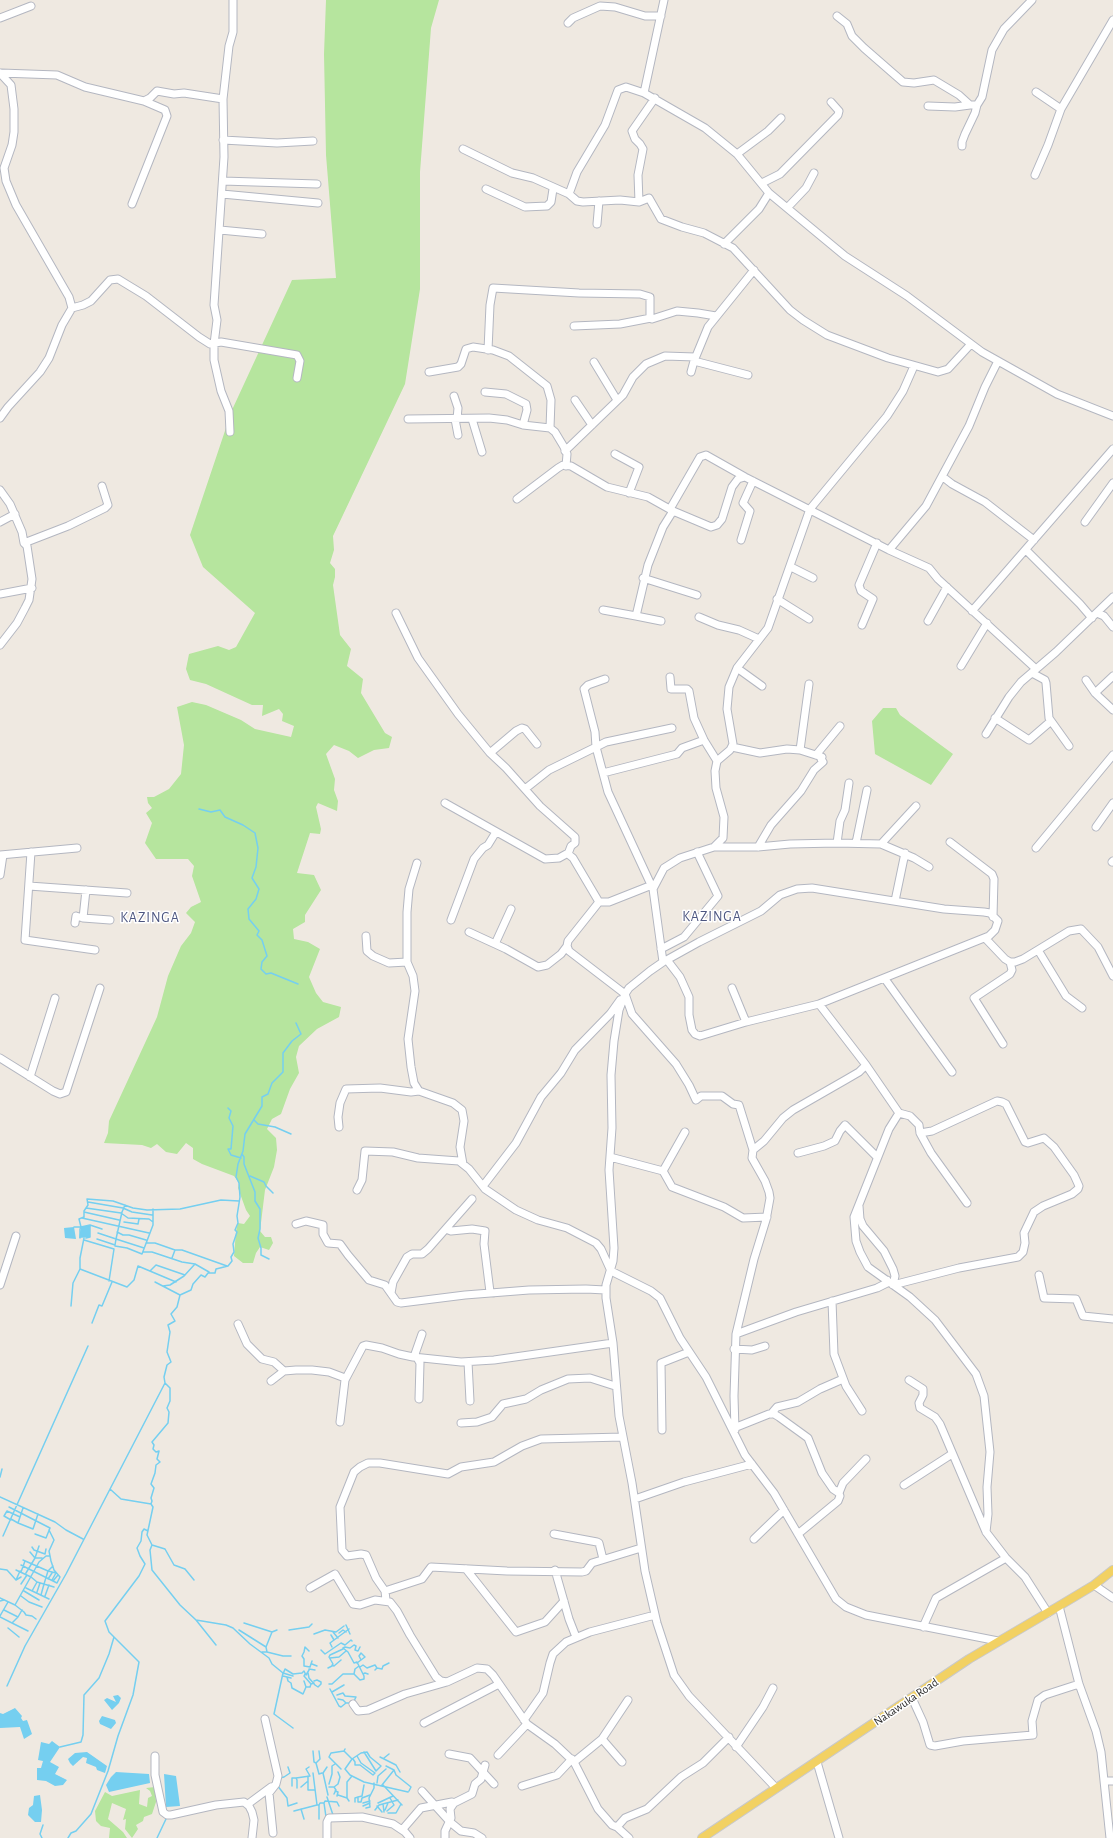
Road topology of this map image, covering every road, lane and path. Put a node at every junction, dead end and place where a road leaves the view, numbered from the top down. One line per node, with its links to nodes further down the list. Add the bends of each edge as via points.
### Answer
1 (233, 0): 14 (street, via 233,32)
2 (664, 0): 5 (street)
3 (1032, 0): 17 (street, via 1004,29 992,50 982,98)
4 (31, 6): 7 (street)
5 (661, 16): 9 (street, via 645,16 615,7 600,6 573,18); 12 (street)
6 (837, 16): 17 (street, via 847,24 852,36 864,48 903,82 934,80)
7 (0, 18)
8 (1113, 20): 19 (street)
9 (568, 23)
10 (1, 73): 15 (street, via 57,75 86,87); 46 (street, via 10,85 14,109 12,145 4,168 6,181 16,205 69,297)
11 (1036, 92): 19 (street)
12 (644, 93): 13 (street); 35 (street, via 626,87 618,90 605,125 577,172)
13 (655, 98): 25 (street, via 705,128); 37 (street, via 632,131 643,150 638,175)
14 (223, 100): 15 (street, via 157,91); 21 (street)
15 (144, 101): 38 (street, via 165,110 167,116)
16 (830, 102): 30 (street, via 838,111 838,115 780,174)
17 (973, 105): 18 (street); 23 (street, via 975,113)
18 (928, 106)
19 (1061, 109): 27 (street)
20 (781, 118): 25 (street, via 768,131)
21 (223, 140): 22 (street, via 277,143); 28 (street)
22 (313, 141)
23 (962, 146)
24 (463, 149): 32 (street)
25 (736, 154): 30 (street)
26 (814, 173): 40 (street, via 806,188)
27 (1035, 175)
28 (222, 181): 29 (street); 34 (street)
29 (316, 184)
30 (762, 184): 33 (street)
31 (486, 189): 32 (street, via 525,207 547,206 551,202)
32 (553, 189): 35 (street)
33 (769, 193): 40 (street); 44 (street, via 759,209)
34 (222, 194): 39 (street); 42 (street)
35 (569, 194): 36 (street, via 577,201)
36 (599, 201): 37 (street); 41 (street)
37 (639, 202): 44 (street, via 649,198 661,218 682,228 704,233)
38 (132, 204)
39 (318, 204)
40 (788, 207): 51 (street, via 845,256 907,296)
41 (597, 224)
42 (220, 230): 43 (street); 50 (street)
43 (262, 234)
44 (724, 244): 45 (street, via 733,248)
45 (754, 270): 47 (street); 56 (street, via 782,303 813,327 827,335)
46 (72, 308): 50 (street, via 91,301 110,280 118,279 146,296 199,337); 66 (street, via 40,372)
47 (716, 316): 48 (street, via 677,311); 53 (street, via 705,333)
48 (651, 318): 49 (street, via 620,324); 52 (street, via 650,297 640,294 493,288)
49 (574, 326)
50 (214, 344): 60 (street, via 220,342 297,355 300,361); 73 (street, via 214,360 221,391 229,411)
51 (971, 344): 54 (street); 56 (street, via 944,371 929,371)
52 (488, 350): 57 (street, via 473,347 466,349 458,367); 72 (street, via 506,354 547,386 551,400)
53 (695, 359): 58 (street); 59 (street); 64 (street, via 665,356 646,364)
54 (998, 361): 65 (street, via 1057,394); 80 (street)
55 (594, 362): 64 (street)
56 (914, 366): 88 (street, via 903,392 887,416)
57 (429, 372)
58 (691, 372)
59 (748, 375)
60 (297, 378)
61 (486, 392): 70 (street, via 506,394 526,404)
62 (454, 396): 69 (street, via 458,408)
63 (575, 400): 71 (street)
64 (617, 400): 71 (street)
65 (1113, 416)
66 (0, 418)
67 (472, 418): 69 (street); 70 (street, via 507,420); 77 (street)
68 (408, 419): 69 (street)
69 (456, 419): 74 (street)
70 (523, 425): 72 (street)
71 (592, 425): 76 (street)
72 (550, 428): 76 (street, via 555,432)
73 (230, 432)
74 (458, 435)
75 (1113, 448): 94 (street)
76 (565, 451): 79 (street)
77 (482, 452)
78 (615, 454): 86 (street, via 639,467)
79 (566, 466): 86 (street, via 571,466 607,486); 87 (street, via 558,468)
80 (943, 476): 94 (street, via 952,484 985,502); 97 (street, via 926,506)
81 (745, 477): 82 (street); 89 (street, via 738,479 732,487 722,519 713,527); 89 (street, via 706,456 700,457)
82 (753, 481): 88 (street); 93 (street, via 743,502 750,511)
83 (1113, 483): 92 (street)
84 (102, 486): 95 (street, via 108,505 105,508)
85 (0, 490): 90 (street)
86 (629, 493): 89 (street, via 648,497)
87 (517, 499)
88 (810, 509): 96 (street); 99 (street)
89 (671, 510): 100 (street)
90 (15, 514): 91 (street); 95 (street)
91 (0, 522)
92 (1085, 522)
93 (741, 540)
94 (1034, 540): 98 (street)
95 (24, 543): 103 (street, via 31,566)
96 (877, 543): 97 (street); 118 (street, via 859,585 861,591 873,599)
97 (890, 550): 102 (street, via 925,565)
98 (1026, 550): 109 (street); 112 (street)
99 (791, 567): 101 (street); 107 (street)
100 (644, 578): 105 (street); 111 (street)
101 (813, 578)
102 (946, 587): 109 (street); 116 (street)
103 (32, 588): 104 (street); 121 (street, via 21,616)
104 (0, 594)
105 (697, 595)
106 (1113, 597): 112 (street)
107 (777, 599): 114 (street); 120 (street, via 768,628)
108 (603, 610): 111 (street)
109 (972, 611): 117 (street)
110 (396, 612): 144 (street, via 418,658)
111 (636, 616): 115 (street)
112 (1094, 616): 119 (street, via 1104,616); 124 (street)
113 (699, 617): 120 (street)
114 (809, 619)
115 (661, 621)
116 (928, 621)
117 (987, 623): 122 (street); 124 (street)
118 (862, 625)
119 (1113, 627)
120 (759, 639): 123 (street)
121 (0, 645)
122 (961, 666)
123 (738, 668): 130 (street); 142 (street, via 729,687 727,701)
124 (1034, 671): 133 (street, via 1016,687); 134 (street, via 1046,683)
125 (1113, 676): 131 (street)
126 (670, 677): 138 (street, via 671,689 689,691 694,718)
127 (605, 679): 141 (street, via 588,685 584,690 595,732)
128 (1086, 680): 131 (street)
129 (809, 684): 143 (street)
130 (762, 686)
131 (1096, 693): 132 (street)
132 (1113, 710)
133 (995, 718): 134 (street, via 1029,740); 137 (street)
134 (1050, 721): 140 (street)
135 (840, 726): 145 (street)
136 (672, 728): 141 (street, via 606,742)
137 (986, 734)
138 (704, 740): 147 (street); 148 (street, via 684,747 676,754)
139 (537, 744): 144 (street, via 522,728)
140 (1069, 746)
141 (596, 747): 148 (street); 150 (street, via 543,774)
142 (732, 747): 143 (street, via 760,753); 147 (street)
143 (800, 750): 145 (street)
144 (490, 753): 150 (street)
145 (816, 755): 162 (street, via 822,757 823,762 814,770)
146 (1113, 755): 164 (street)
147 (717, 761): 161 (street, via 715,777 724,817 724,833 722,840)
148 (603, 773): 174 (street, via 608,792)
149 (849, 783): 158 (street)
150 (525, 789): 168 (street, via 574,837 575,843)
151 (867, 790): 159 (street)
152 (445, 803): 156 (street)
153 (1113, 803): 155 (street)
154 (916, 806): 160 (street)
155 (1096, 827)
156 (496, 832): 168 (street, via 545,859); 182 (street, via 488,845 474,859)
157 (950, 842): 180 (street, via 992,874)
158 (837, 843): 159 (street); 162 (street)
159 (856, 843): 160 (street)
160 (881, 844): 167 (street)
161 (714, 846): 162 (street); 166 (street)
162 (758, 847)
163 (77, 848): 165 (street)
164 (1036, 848)
165 (31, 852): 169 (street); 173 (street)
166 (697, 852): 174 (street, via 680,858 664,868); 188 (street, via 718,896 684,937)
167 (905, 853): 171 (street); 177 (street)
168 (568, 854): 178 (street, via 573,858)
169 (1, 855): 172 (street)
170 (417, 863): 192 (street, via 409,890)
171 (929, 867)
172 (0, 875)
173 (29, 886): 175 (street); 189 (street, via 25,940)
174 (652, 887): 178 (street, via 609,902); 188 (street)
175 (86, 890): 176 (street); 181 (street, via 77,919)
176 (127, 893)
177 (895, 901): 180 (street, via 984,912 990,913); 191 (street, via 812,888 797,889 780,895 760,911)
178 (599, 902): 187 (street, via 568,941)
179 (511, 909): 186 (street)
180 (993, 917): 185 (street, via 996,918 997,926)
181 (110, 920)
182 (451, 920)
183 (469, 932): 186 (street)
184 (366, 936): 192 (street, via 367,951 373,956 389,963)
185 (985, 938): 193 (street); 195 (street)
186 (495, 944): 187 (street, via 534,966 542,967 558,957)
187 (567, 946): 198 (street, via 582,962)
188 (661, 949): 191 (street)
189 (95, 950)
190 (1038, 950): 193 (street, via 1019,961); 194 (street, via 1069,931 1081,929 1098,947); 201 (street, via 1063,992)
191 (665, 961): 198 (street, via 629,988); 202 (street, via 680,977 690,997 689,1015 695,1034 700,1036)
192 (407, 962): 208 (street, via 413,976 415,991 408,1047 413,1080)
193 (1010, 962): 203 (street, via 1010,974 974,998)
194 (1113, 976)
195 (885, 978): 200 (street); 206 (street)
196 (100, 988): 207 (street, via 66,1092 57,1093)
197 (732, 988): 202 (street)
198 (625, 994): 213 (street, via 632,1014 676,1064 696,1100 701,1096 722,1096 732,1104 739,1105); 215 (street, via 619,1010 612,1060); 219 (street, via 610,1014 575,1050 561,1073 541,1097 516,1143)
199 (55, 998): 207 (street)
200 (819, 1004): 202 (street); 205 (street)
201 (1082, 1008)
202 (746, 1022)
203 (1004, 1044)
204 (0, 1058): 207 (street)
205 (866, 1065): 209 (street); 213 (street, via 859,1072 793,1110)
206 (952, 1072)
207 (30, 1077)
208 (419, 1091): 210 (street, via 349,1088 340,1103); 217 (street, via 453,1103 462,1110 464,1121 460,1147)
209 (899, 1113): 212 (street, via 910,1116 919,1126); 216 (street)
210 (339, 1127)
211 (685, 1132): 218 (street)
212 (920, 1133): 222 (street); 231 (street, via 932,1131 1002,1102 1006,1104 1025,1142 1044,1138 1074,1175 1079,1186 1072,1194 1034,1212 1024,1233 1024,1252 1018,1257)
213 (753, 1150): 224 (street, via 754,1165 769,1192)
214 (798, 1153): 216 (street, via 835,1141 845,1125)
215 (610, 1157): 218 (street); 228 (street, via 614,1248)
216 (877, 1157): 223 (street)
217 (463, 1164): 219 (street); 220 (street, via 447,1159 365,1151 362,1180)
218 (663, 1171): 224 (street, via 670,1184 678,1190 724,1207 743,1218)
219 (483, 1186): 228 (street, via 523,1214 566,1228 596,1243)
220 (357, 1190)
221 (472, 1199): 226 (street)
222 (967, 1204)
223 (859, 1206): 230 (street, via 853,1224 860,1252 868,1267); 231 (street, via 863,1226 884,1251 894,1269)
224 (766, 1216): 240 (street)
225 (296, 1224): 234 (street, via 306,1221 322,1225 328,1243 340,1244 369,1280 385,1285)
226 (446, 1229): 234 (street, via 422,1254 407,1257 393,1282); 235 (street, via 485,1231 484,1244 490,1292)
227 (16, 1236): 232 (street)
228 (611, 1271): 233 (street); 244 (street, via 658,1296)
229 (1039, 1275): 237 (street, via 1044,1298 1076,1298 1083,1316)
230 (887, 1280): 231 (street); 236 (street, via 887,1283 877,1288)
231 (893, 1284): 269 (street, via 935,1320 971,1366 981,1386 990,1452)
232 (0, 1285)
233 (605, 1290): 235 (street); 241 (street)
234 (391, 1293): 235 (street, via 397,1302 405,1304)
235 (494, 1293)
236 (832, 1301): 240 (street); 249 (street, via 834,1354)
237 (1113, 1319)
238 (238, 1324): 247 (street, via 247,1344 262,1359 274,1362)
239 (422, 1334): 245 (street, via 417,1345)
240 (736, 1334): 243 (street)
241 (613, 1343): 246 (street); 252 (street)
242 (765, 1346): 243 (street, via 752,1350)
243 (734, 1348): 260 (street)
244 (689, 1352): 259 (street, via 661,1363); 260 (street)
245 (416, 1358): 246 (street); 248 (street, via 366,1345); 253 (street, via 420,1363)
246 (468, 1362): 254 (street)
247 (284, 1371): 248 (street, via 312,1370 329,1372); 251 (street)
248 (345, 1378): 257 (street)
249 (843, 1379): 255 (street); 256 (street, via 798,1402 777,1407)
250 (909, 1380): 262 (street, via 922,1389 920,1408 935,1417 940,1424)
251 (272, 1381)
252 (615, 1386): 258 (street, via 590,1378 568,1379 526,1399 503,1404 492,1417 477,1422); 261 (street)
253 (418, 1399)
254 (470, 1401)
255 (862, 1411)
256 (771, 1414): 260 (street); 266 (street, via 808,1438 822,1473 833,1489)
257 (340, 1422)
258 (461, 1423)
259 (662, 1430)
260 (735, 1430): 264 (street)
261 (623, 1437): 267 (street); 281 (street, via 541,1440 522,1446 494,1462 461,1467 448,1474 380,1463 368,1463 360,1467 352,1477 340,1507 342,1550 348,1556 366,1555)
262 (952, 1454): 265 (street); 269 (street)
263 (866, 1459): 266 (street, via 845,1480)
264 (752, 1464): 267 (street, via 674,1485); 268 (street)
265 (904, 1485)
266 (839, 1492): 271 (street, via 838,1501)
267 (635, 1499): 273 (street)
268 (784, 1510): 271 (street); 272 (street)
269 (986, 1532): 274 (street)
270 (554, 1534): 275 (street, via 599,1543)
271 (798, 1534): 288 (street, via 840,1604 866,1616)
272 (754, 1539)
273 (641, 1548): 275 (street); 287 (street)
274 (1006, 1558): 286 (street, via 1025,1578); 288 (street, via 936,1598)
275 (603, 1560): 277 (street, via 592,1563 582,1572)
276 (466, 1569): 277 (street); 281 (street, via 431,1567 422,1579); 284 (street, via 516,1632 545,1622)
277 (554, 1570): 284 (street)
278 (1113, 1570): 279 (main road, Nakawuka Road)
279 (1094, 1585): 282 (street); 285 (main road, Nakawuka Road)
280 (310, 1588): 283 (street, via 335,1574 353,1604)
281 (385, 1591): 283 (street)
282 (1113, 1598)
283 (386, 1600): 291 (street, via 394,1606 436,1677)
284 (564, 1602): 289 (street)
285 (1059, 1606): 286 (main road, Nakawuka Road); 293 (street)
286 (1048, 1613): 290 (main road, Nakawuka Road)
287 (655, 1615): 289 (street); 301 (street, via 674,1675 689,1696)
288 (923, 1627): 290 (street)
289 (576, 1637): 299 (street, via 553,1654 543,1692)
290 (998, 1641): 295 (main road, Nakawuka Road)
291 (447, 1682): 292 (street, via 472,1670 483,1668 493,1675); 297 (street, via 405,1694 368,1710 358,1711)
292 (498, 1684): 299 (street); 300 (street)
293 (1079, 1684): 295 (street, via 1045,1695 1038,1700 1032,1721 1033,1735 935,1746 930,1745); 311 (street, via 1096,1731)
294 (773, 1688): 303 (street)
295 (912, 1698): 309 (main road, Nakawuka Road)
296 (628, 1700): 302 (street)
297 (353, 1704)
298 (265, 1719): 313 (street, via 278,1776)
299 (525, 1722): 305 (street); 307 (street)
300 (424, 1723)
301 (729, 1737): 303 (street); 322 (street, via 703,1763 681,1777 647,1809 625,1818)
302 (602, 1738): 307 (street); 308 (street)
303 (736, 1747): 316 (street)
304 (449, 1754): 314 (street, via 470,1758)
305 (498, 1755)
306 (155, 1756): 319 (street, via 155,1775 161,1808 167,1815 202,1807 244,1802)
307 (573, 1760): 315 (street, via 557,1775); 322 (street, via 598,1809 612,1826)
308 (622, 1762)
309 (817, 1762): 316 (main road, Nakawuka Road); 332 (street)
310 (485, 1765): 321 (street, via 472,1794 454,1803 450,1809)
311 (1104, 1781): 312 (street); 333 (street)
312 (1113, 1781)
313 (276, 1784): 319 (street); 324 (street, via 269,1793)
314 (494, 1784)
315 (522, 1786)
316 (776, 1788): 331 (main road, Nakawuka Road)
317 (422, 1791): 320 (street)
318 (452, 1802): 320 (street)
319 (248, 1804): 325 (street, via 254,1820)
320 (435, 1805): 321 (street); 323 (street, via 421,1808)
321 (450, 1822): 328 (street, via 445,1831); 329 (street, via 462,1831 474,1833)
322 (617, 1827): 330 (street)
323 (402, 1830): 326 (street, via 393,1824 370,1818 329,1818 326,1822); 327 (street)
324 (273, 1833)
325 (252, 1838)
326 (327, 1838)
327 (410, 1838)
328 (445, 1838)
329 (482, 1838)
330 (629, 1838)
331 (702, 1838)
332 (839, 1838)
333 (1110, 1838)

